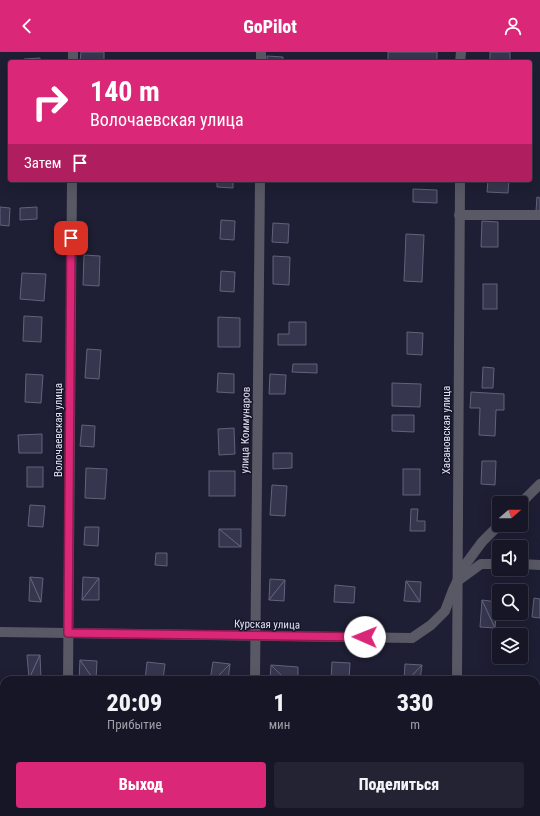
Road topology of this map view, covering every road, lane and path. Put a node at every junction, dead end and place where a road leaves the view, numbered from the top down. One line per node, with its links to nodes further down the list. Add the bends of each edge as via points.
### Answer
1 (72, 182): 14 (street, Волочаевская улица)
2 (260, 182): 15 (street, улица Коммунаров)
3 (460, 182): 4 (street, Хасановская улица)
4 (459, 215): 5 (street); 12 (street, Хасановская улица)
5 (540, 215)
6 (540, 484): 7 (street)
7 (528, 496)
8 (492, 532): 12 (street, Курская улица, via 465,565)
9 (492, 564): 12 (street, via 482,564)
10 (528, 564): 11 (street)
11 (540, 565)
12 (458, 581): 15 (street, Курская улица, via 445,611 412,638); 18 (street, Хасановская улица)
13 (0, 632): 14 (street, Курская улица)
14 (68, 633): 15 (street, Курская улица); 16 (street, Волочаевская улица)
15 (256, 636): 17 (street, улица Коммунаров)
16 (68, 676)
17 (255, 676)
18 (457, 676)

